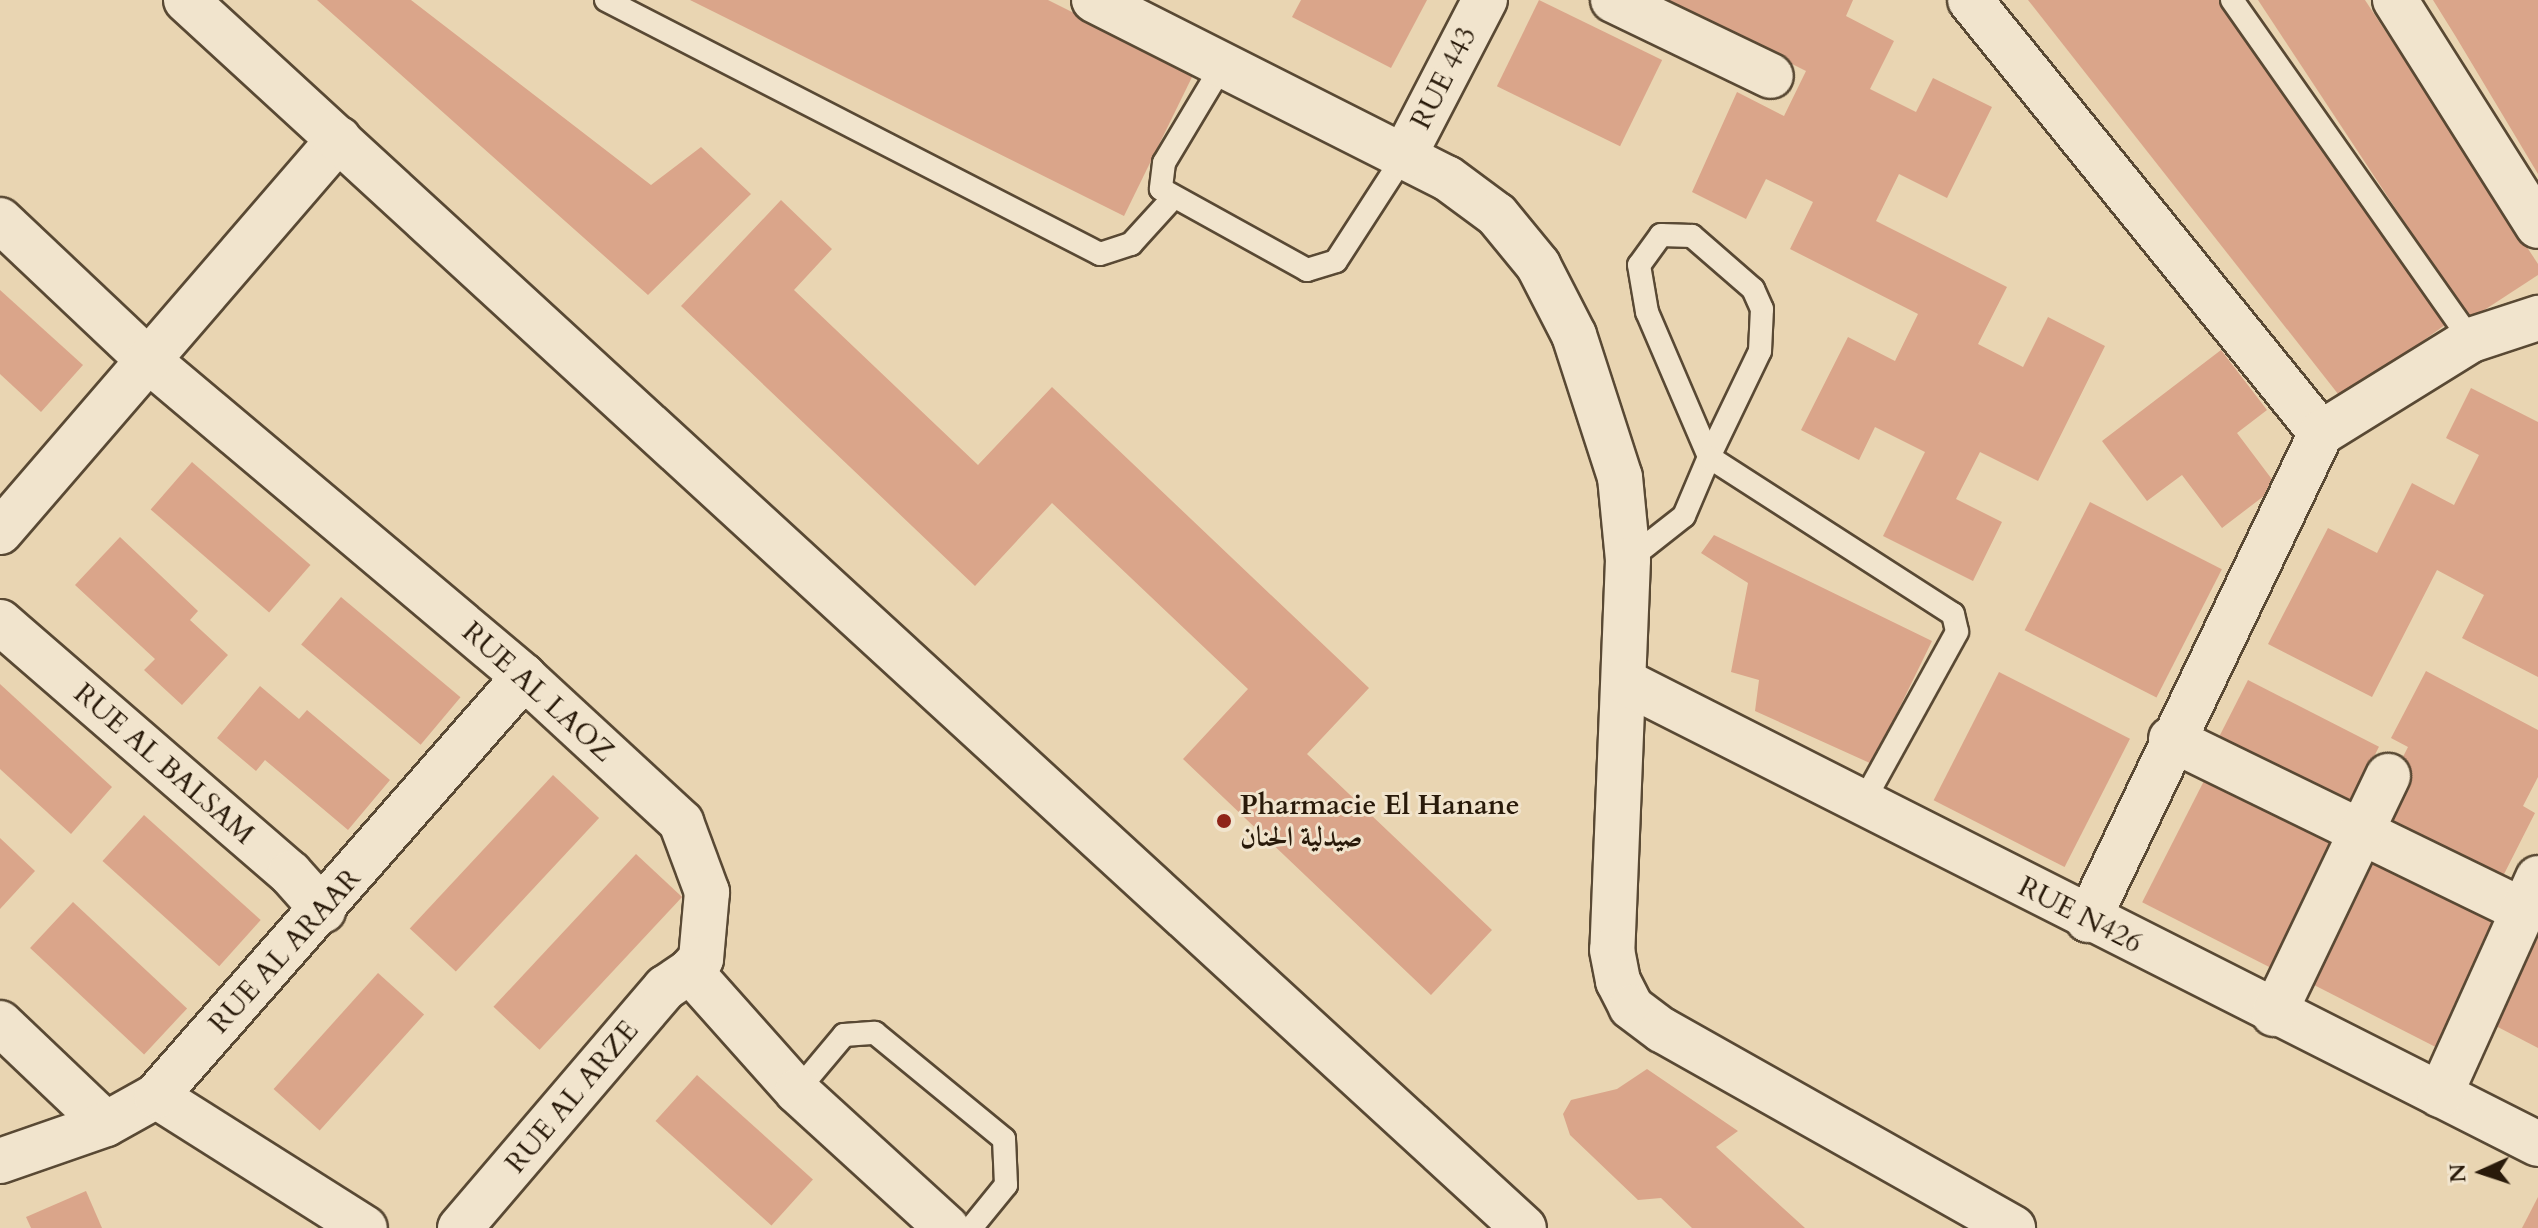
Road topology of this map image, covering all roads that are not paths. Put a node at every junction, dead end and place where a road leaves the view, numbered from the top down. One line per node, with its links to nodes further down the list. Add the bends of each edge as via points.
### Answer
1 (186, 0): 11 (street)
2 (606, 0): 13 (lane, via 1100,254 1131,244)
3 (1094, 0): 9 (street)
4 (1485, 0): 12 (street, RUE 443)
5 (1613, 0): 10 (street)
6 (1970, 0): 19 (street)
7 (2232, 0): 17 (lane)
8 (2395, 0): 15 (street)
9 (1222, 66): 12 (street); 13 (lane, via 1164,163 1161,189)
10 (1771, 76)
11 (339, 139): 18 (street); 46 (street)
12 (1404, 156): 13 (lane, via 1336,261 1322,268 1307,270); 22 (street, via 1497,215 1538,265 1574,335 1601,413 1620,477)
13 (1171, 200)
14 (0, 220): 18 (street, RUE AL LAOZ)
15 (2538, 226)
16 (2538, 318): 17 (street)
17 (2471, 340): 19 (street)
18 (148, 360): 21 (street); 24 (street, RUE AL LAOZ)
19 (2321, 433): 26 (street)
20 (1709, 457): 20 (lane, via 1760,351 1762,309 1746,281 1692,236 1661,235 1639,265 1647,312); 22 (lane, via 1684,516); 28 (lane, via 1953,614 1957,632)
21 (0, 532)
22 (1628, 560): 25 (street)
23 (0, 622): 31 (street, RUE AL BALSAM, via 290,873)
24 (524, 677): 31 (street, RUE AL ARAAR); 33 (street, RUE AL LAOZ, via 687,832 709,918 701,959)
25 (1625, 682): 28 (street, RUE N426); 47 (street, via 1612,950 1631,1007)
26 (2171, 739): 29 (street); 32 (street)
27 (2388, 776): 29 (street)
28 (1862, 804): 32 (street, RUE N426)
29 (2364, 831): 30 (street); 34 (street)
30 (2530, 894): 37 (street)
31 (323, 910): 38 (street, RUE AL ARAAR)
32 (2088, 920): 34 (street, RUE N426)
33 (690, 971): 36 (street); 43 (street, RUE AL ARZE, via 665,988)
34 (2274, 1014): 37 (street, RUE N426)
35 (0, 1023): 39 (street)
36 (797, 1091): 44 (street); 45 (lane, via 844,1035 875,1033 1004,1139 1006,1185)
37 (2440, 1095): 40 (street, RUE N426)
38 (156, 1096): 39 (street, RUE AL ARAAR); 42 (street)
39 (106, 1124): 41 (street, RUE AL ARAAR)
40 (2538, 1144)
41 (0, 1161)
42 (365, 1228)
43 (460, 1228)
44 (947, 1228)
45 (971, 1228)
46 (1524, 1228)
47 (2013, 1228)

